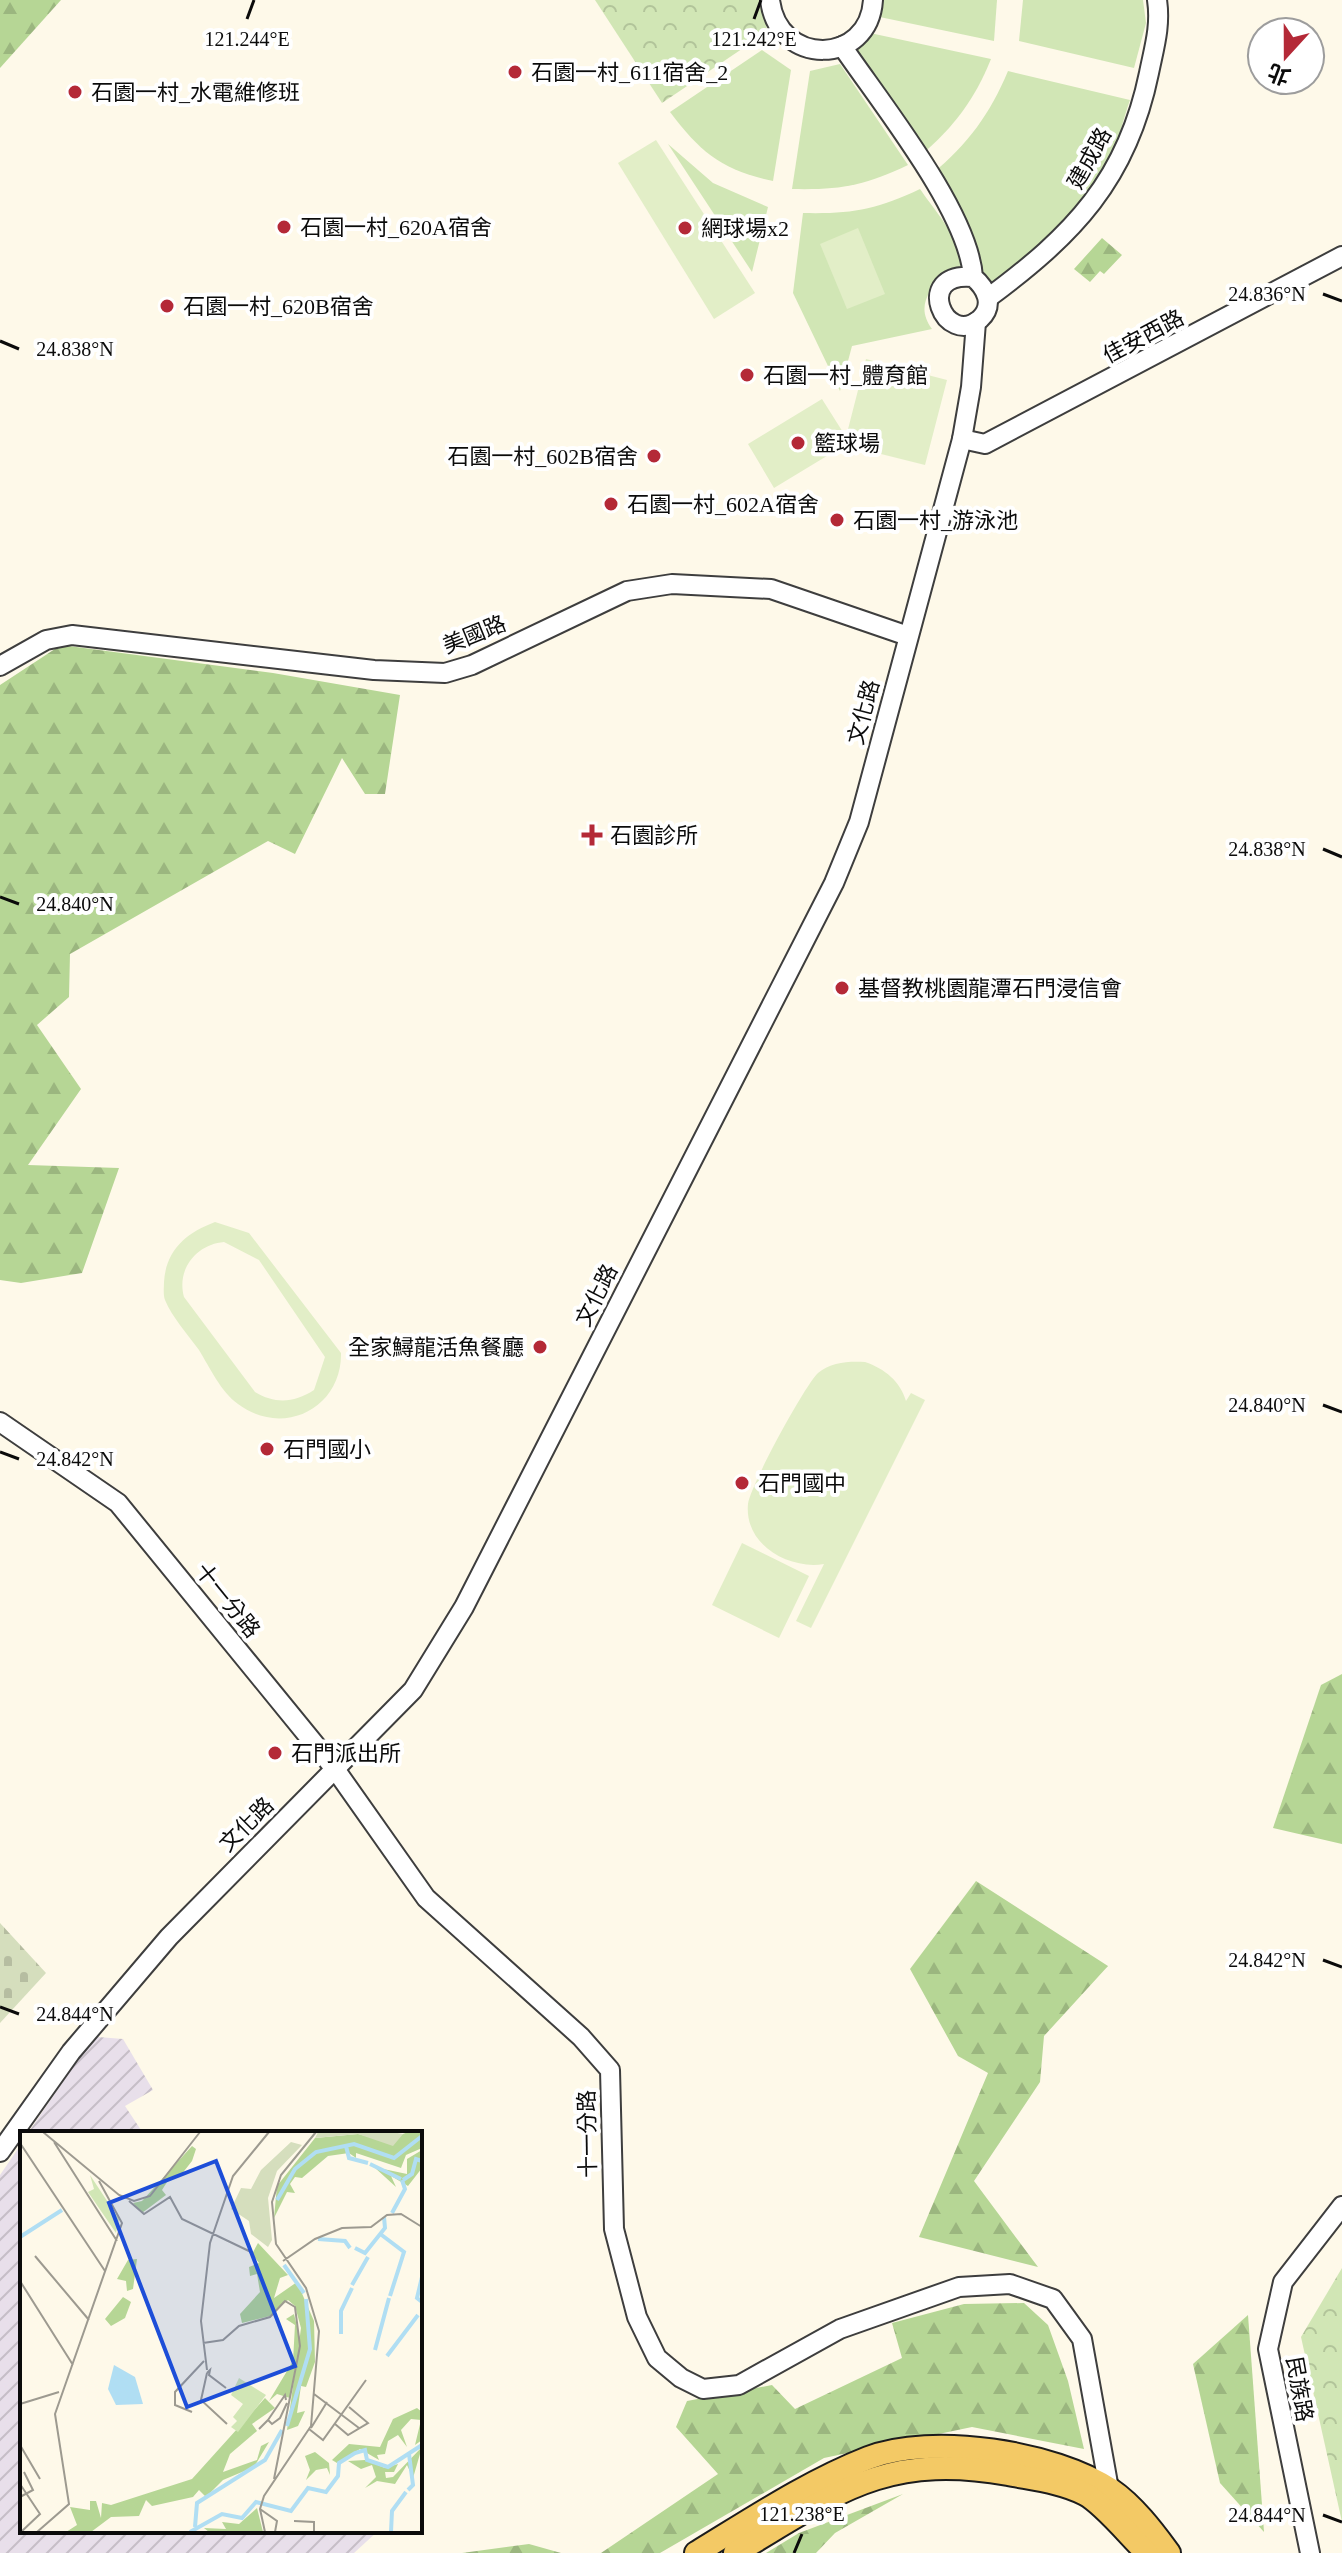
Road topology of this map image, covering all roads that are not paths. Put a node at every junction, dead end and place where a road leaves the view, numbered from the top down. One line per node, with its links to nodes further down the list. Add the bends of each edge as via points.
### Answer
1 (770, 0): 4 (street, via 776,24 790,41 821,51)
2 (873, 0): 4 (street, via 866,25)
3 (1157, 0): 7 (street, 建成路, via 1160,21 1146,87 1124,155 1086,213 1039,260)
4 (842, 46): 6 (street, via 958,225 972,259)
5 (1342, 256): 9 (street, 佳安西路, via 985,444)
6 (973, 277): 7 (street); 8 (street, via 946,282 939,295 948,321)
7 (988, 298): 8 (street, 文化路)
8 (976, 322): 9 (street, 文化路)
9 (962, 439): 10 (street, 文化路)
10 (908, 636): 11 (street, 美國路, via 771,589 672,584 627,591 445,673 374,670 72,635 46,640); 13 (street, 文化路, via 859,822 834,883 464,1607 413,1690)
11 (0, 666)
12 (0, 1422): 13 (street, 十一分路, via 118,1503)
13 (335, 1769): 14 (street, 文化路, via 169,1937 71,2052); 16 (street, 十一分路, via 426,1898 581,2037 610,2070 614,2229 637,2317 657,2358 703,2389 739,2385 840,2329 959,2287 1010,2284 1053,2299 1082,2339)
14 (0, 2152)
15 (1342, 2206): 21 (street, 民族路, via 1283,2282 1268,2349)
16 (1109, 2489): 17 (main road, via 1060,2467 985,2448 931,2445 870,2456 800,2490); 20 (main road)
17 (696, 2553)
18 (735, 2553): 19 (main road, via 874,2476 926,2467 1040,2480 1086,2495)
19 (1147, 2553)
20 (1169, 2553)
21 (1310, 2553)

